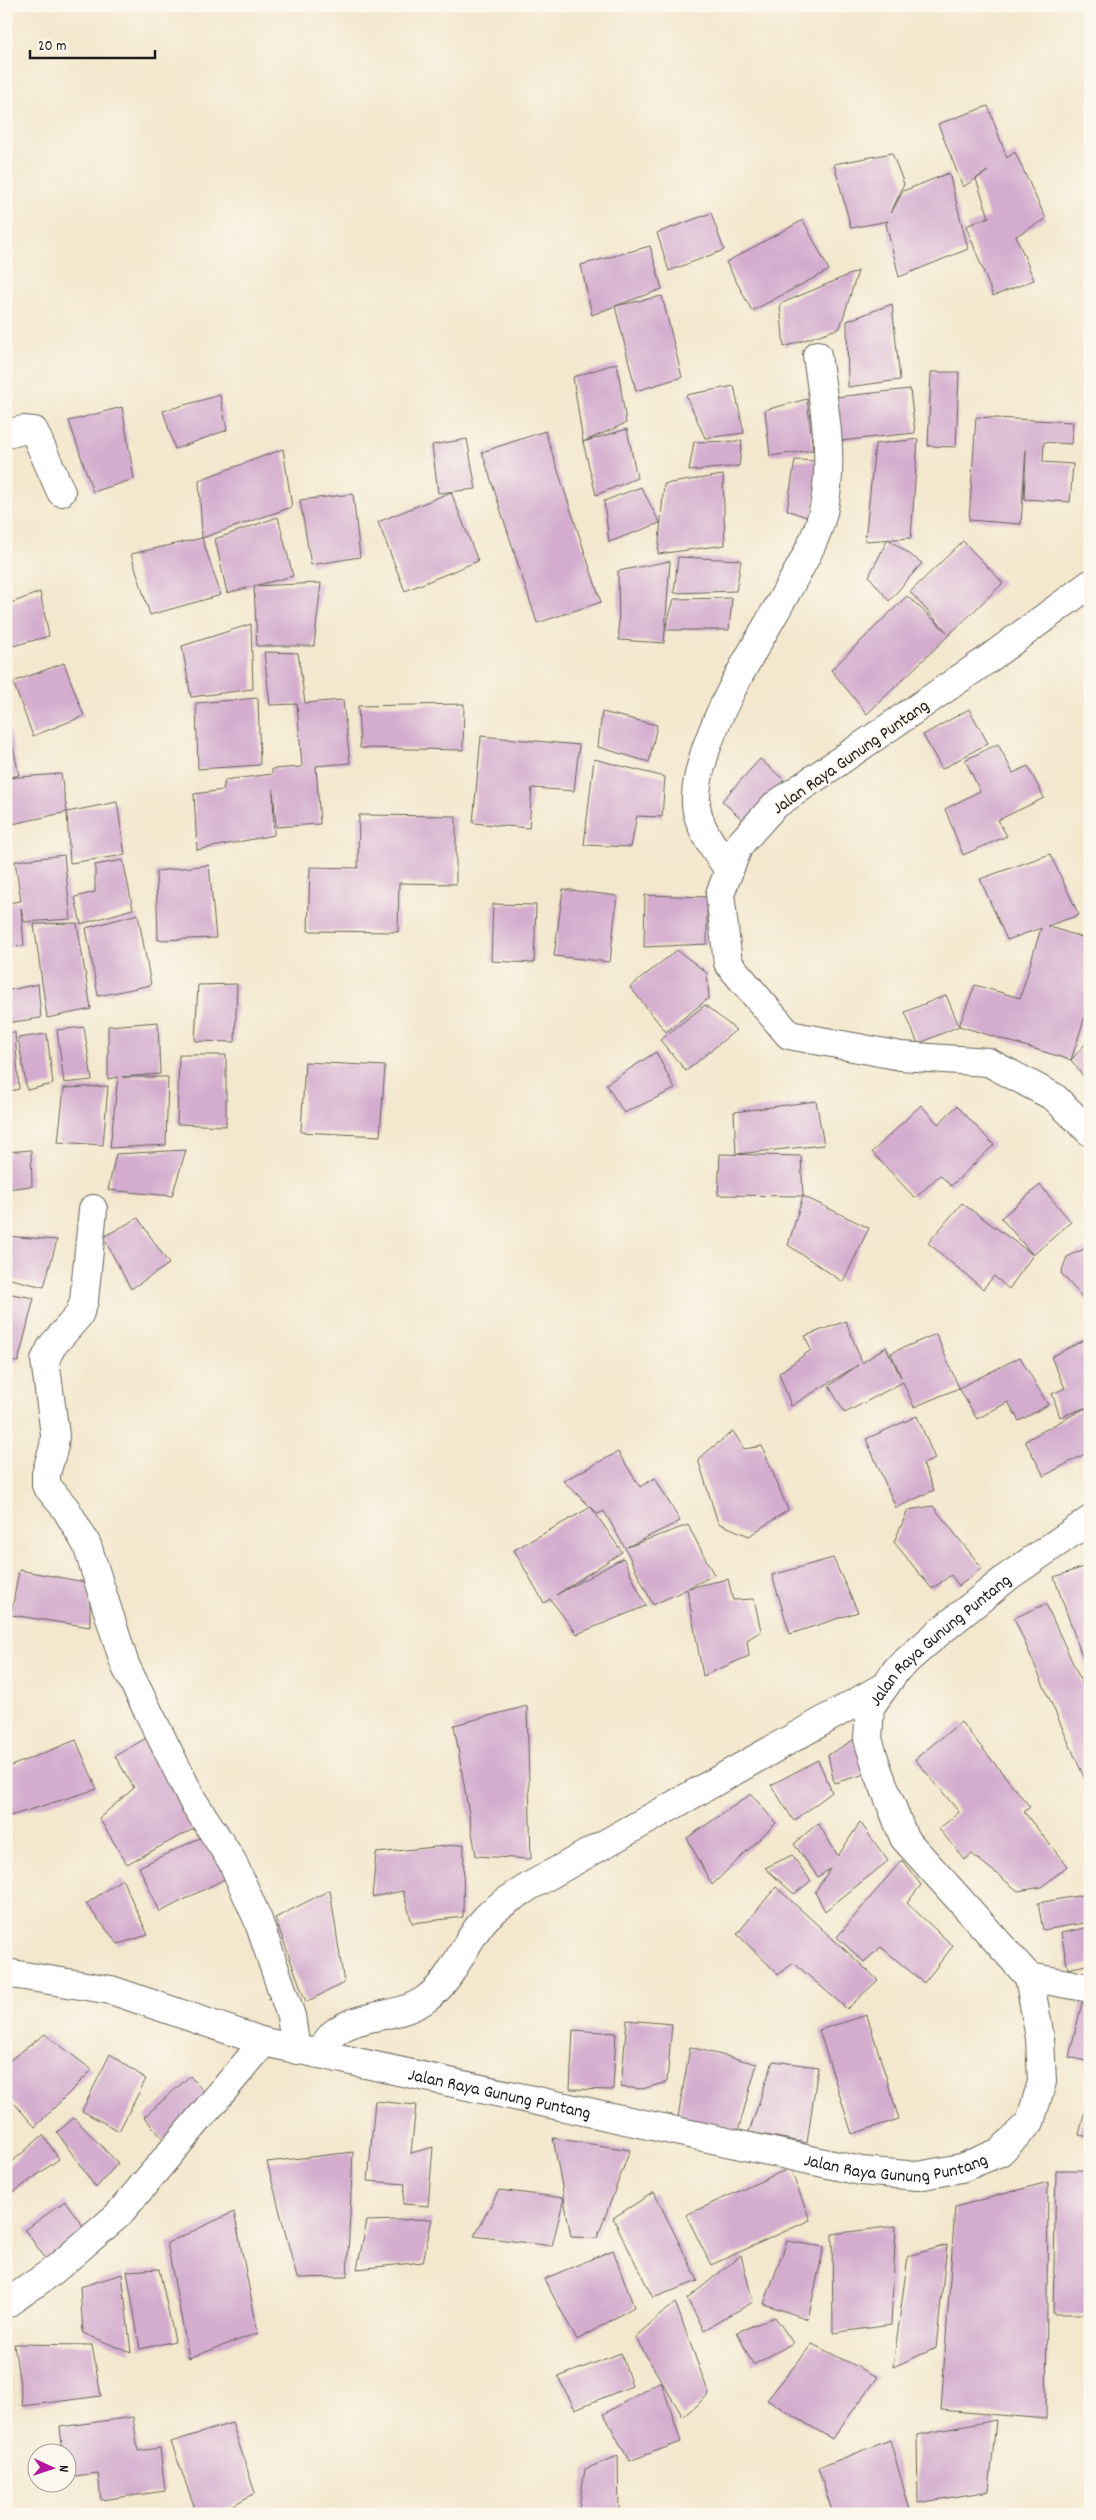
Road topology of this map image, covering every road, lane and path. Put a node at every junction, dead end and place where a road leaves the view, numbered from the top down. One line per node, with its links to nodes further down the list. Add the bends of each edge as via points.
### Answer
1 (817, 355): 5 (street, via 827,432 828,474 823,513 805,560 733,688 711,735 697,780 696,805 702,828)
2 (6, 434): 3 (street, via 34,431)
3 (61, 492)
4 (1090, 584): 5 (street, Jalan Raya Gunung Puntang, via 988,660 774,806 739,845)
5 (729, 871): 6 (street, Jalan Raya Gunung Puntang, via 720,894 728,963 789,1035 901,1056 988,1062 1054,1097)
6 (1090, 1132)
7 (93, 1209): 14 (street, via 84,1301 79,1316 52,1346 45,1360 55,1435 46,1485 66,1509 87,1545 125,1666 193,1801 232,1861 258,1920)
8 (1090, 1520): 9 (street, Jalan Raya Gunung Puntang, via 1002,1581 897,1669)
9 (886, 1686): 11 (street, Jalan Raya Gunung Puntang, via 870,1707 868,1739 904,1838); 14 (street, via 530,1886 485,1919 444,1981 426,1999 401,2011 347,2025)
10 (6, 1973): 13 (street, Jalan Raya Gunung Puntang, via 111,1990)
11 (1029, 1977): 12 (street); 14 (street, Jalan Raya Gunung Puntang, via 1040,2038 1042,2082 1030,2122 1000,2152 961,2168 918,2176 861,2171)
12 (1090, 1988)
13 (264, 2042): 14 (street, Jalan Raya Gunung Puntang); 15 (street, via 118,2215 54,2271)
14 (307, 2052)
15 (6, 2304)

